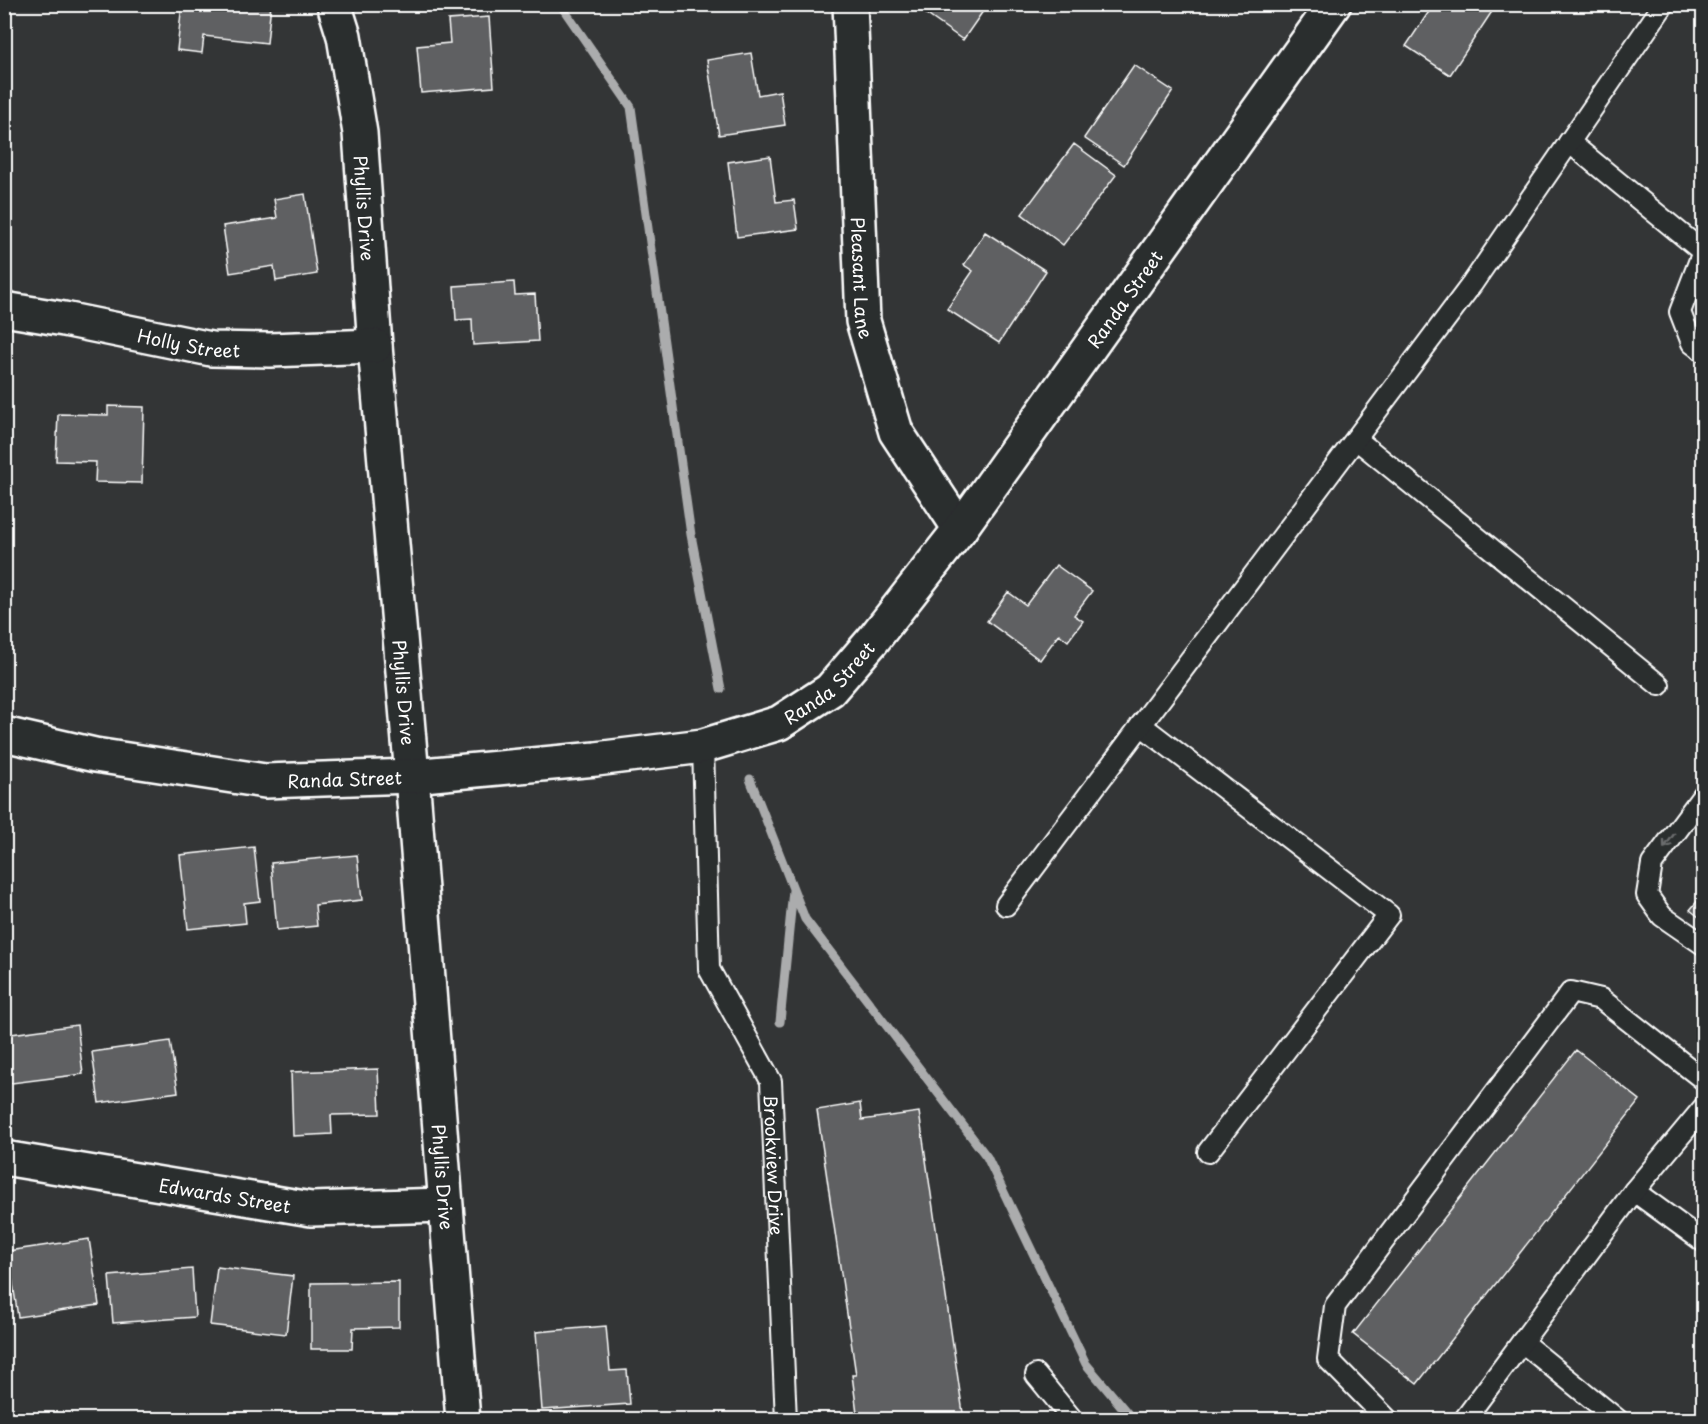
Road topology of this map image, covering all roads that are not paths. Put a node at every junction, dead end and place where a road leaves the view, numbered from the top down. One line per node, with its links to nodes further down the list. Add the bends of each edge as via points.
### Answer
1 (334, 4): 8 (street, Phyllis Drive, via 344,36 360,133)
2 (850, 4): 11 (street, Pleasant Lane, via 863,321 896,432)
3 (1334, 4): 11 (street, Randa Street)
4 (1664, 4): 5 (lane)
5 (1569, 142): 6 (lane); 10 (lane, via 1472,284)
6 (1703, 250): 9 (lane, via 1680,312 1692,343)
7 (4, 309): 8 (street, Holly Street, via 211,349)
8 (375, 346): 16 (street, Phyllis Drive)
9 (1704, 352)
10 (1356, 439): 12 (lane); 13 (lane)
11 (960, 529): 15 (street, Randa Street, via 830,690 779,723)
12 (1659, 685)
13 (1141, 725): 18 (lane); 22 (lane, via 1389,915)
14 (4, 734): 16 (street, Randa Street, via 95,755 266,781)
15 (703, 746): 16 (street, Randa Street); 30 (lane, Brookview Drive, via 709,969 771,1081)
16 (412, 776): 25 (street, Phyllis Drive)
17 (1704, 794): 19 (lane, one-way to 19, via 1652,864 1647,894 1662,916)
18 (1006, 904)
19 (1704, 945)
20 (1704, 1080): 32 (lane, via 1600,999 1571,992 1335,1306 1328,1359)
21 (1704, 1107): 24 (lane)
22 (1208, 1152)
23 (4, 1158): 25 (street, Edwards Street, via 311,1209)
24 (1634, 1191): 26 (lane); 27 (lane)
25 (445, 1205): 29 (street, Phyllis Drive)
26 (1704, 1242)
27 (1522, 1342): 33 (lane); 34 (lane)
28 (1035, 1375): 31 (lane)
29 (463, 1419)
30 (786, 1419)
31 (1072, 1419)
32 (1388, 1419)
33 (1464, 1419)
34 (1618, 1419)

